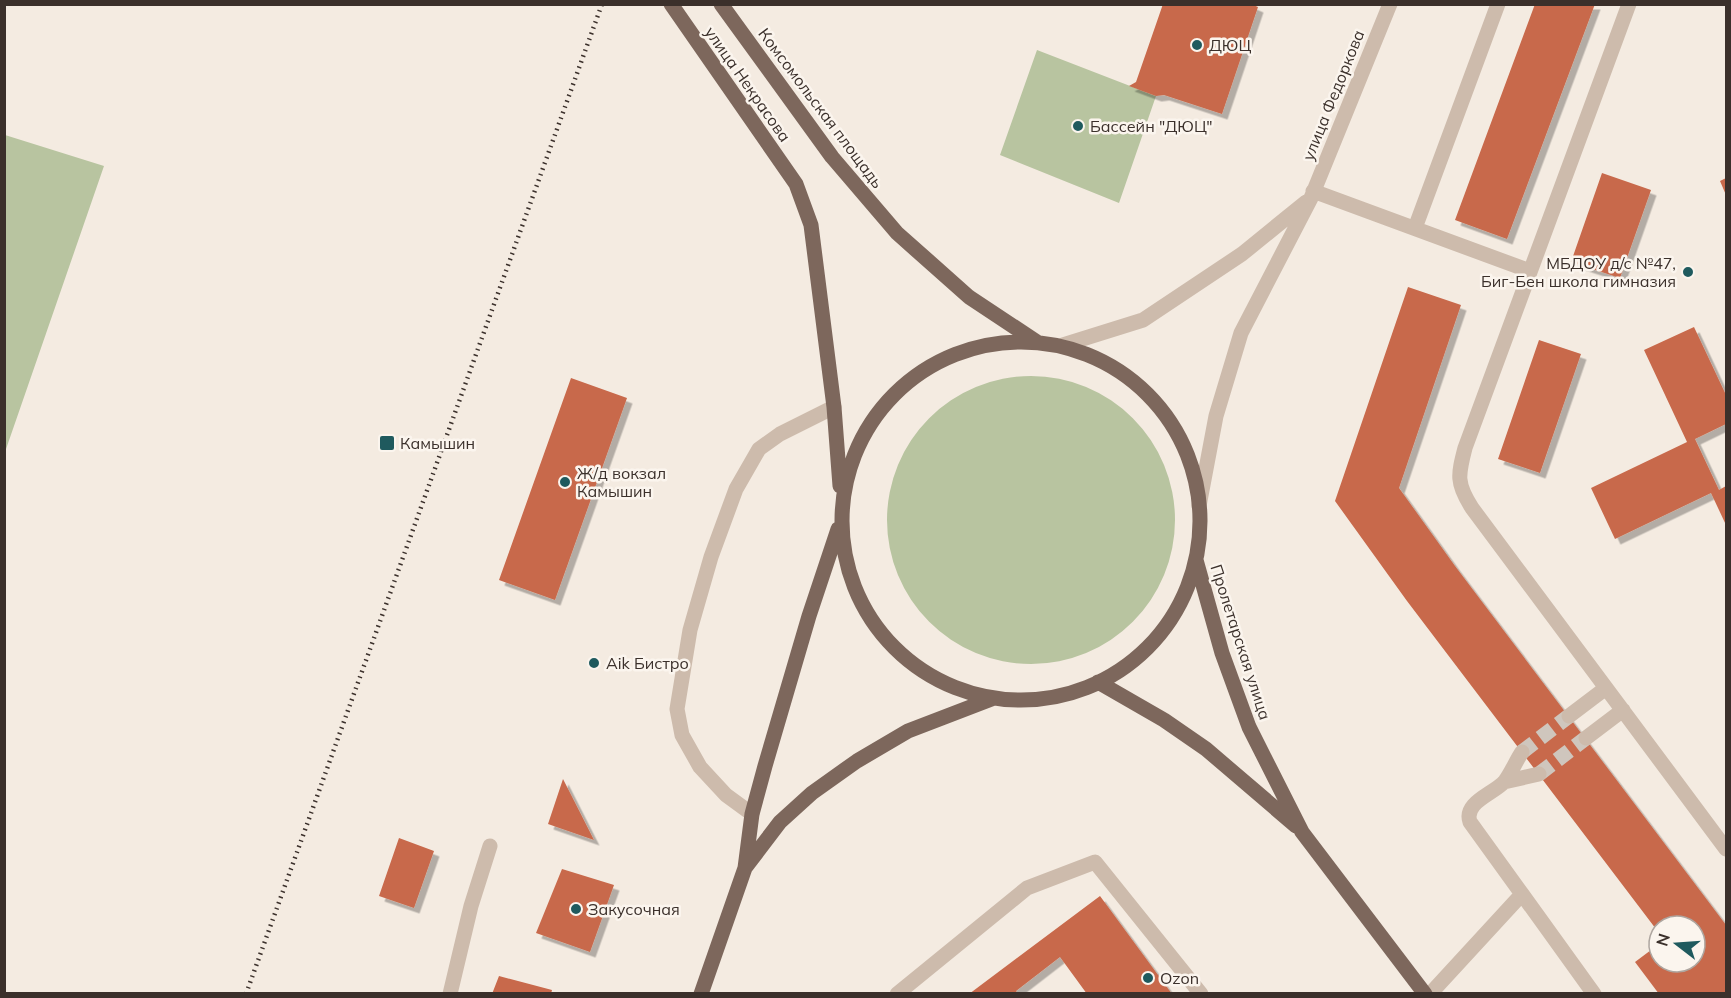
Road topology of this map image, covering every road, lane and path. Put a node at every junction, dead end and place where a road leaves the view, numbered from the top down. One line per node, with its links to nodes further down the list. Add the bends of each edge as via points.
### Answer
1 (670, 4): 6 (main road, улица Некрасова)
2 (721, 4): 10 (main road, Комсомольская площадь, via 832,157 897,232 969,297)
3 (1389, 4): 7 (street, улица Федоркова)
4 (1498, 4): 8 (street)
5 (1629, 4): 9 (street)
6 (796, 184): 12 (main road, Комсомольская площадь, via 811,225)
7 (1312, 195): 8 (street); 11 (street, via 1242,254 1143,321); 14 (street, улица Федоркова, via 1240,333 1216,416)
8 (1415, 228): 9 (street)
9 (1530, 271): 18 (street, via 1465,448 1459,472 1461,492)
10 (1037, 342): 11 (main road, Комсомольская площадь); 13 (main road, Комсомольская площадь, via 998,344 961,353 914,378 868,429 849,470)
11 (1063, 345): 14 (main road, Комсомольская площадь, via 1119,371 1166,416 1194,473)
12 (834, 406): 13 (main road, Комсомольская площадь); 26 (street, via 759,448 736,489 690,630 677,709 682,735 700,767 726,795)
13 (841, 501): 15 (main road, Комсомольская площадь)
14 (1199, 506): 16 (main road, Комсомольская площадь)
15 (838, 529): 19 (main road, Комсомольская площадь, via 856,588 887,639 928,673 959,689); 26 (main road)
16 (1196, 560): 17 (main road, Комсомольская площадь, via 1186,590 1159,634 1124,667); 27 (main road, Пролетарская улица, via 1222,653 1249,727)
17 (1098, 682): 19 (main road, Комсомольская площадь, via 1056,697); 27 (main road, Пролетарская улица, via 1206,749)
18 (1606, 688): 20 (street); 21 (street)
19 (994, 698): 30 (main road, via 908,731 857,761 780,822)
20 (1623, 710): 22 (street); 29 (street)
21 (1569, 716)
22 (1586, 738)
23 (1522, 752): 25 (street)
24 (1539, 774): 25 (street)
25 (1504, 782): 31 (street, via 1473,806 1468,817)
26 (752, 814): 30 (main road)
27 (1302, 832): 36 (main road, Пролетарская улица)
28 (490, 846): 32 (street)
29 (1726, 849)
30 (745, 868): 33 (main road)
31 (1522, 894): 37 (street); 38 (street)
32 (450, 993)
33 (701, 993)
34 (897, 993): 35 (street, via 1027,888 1095,862)
35 (1201, 993)
36 (1425, 993)
37 (1430, 993)
38 (1594, 993)

